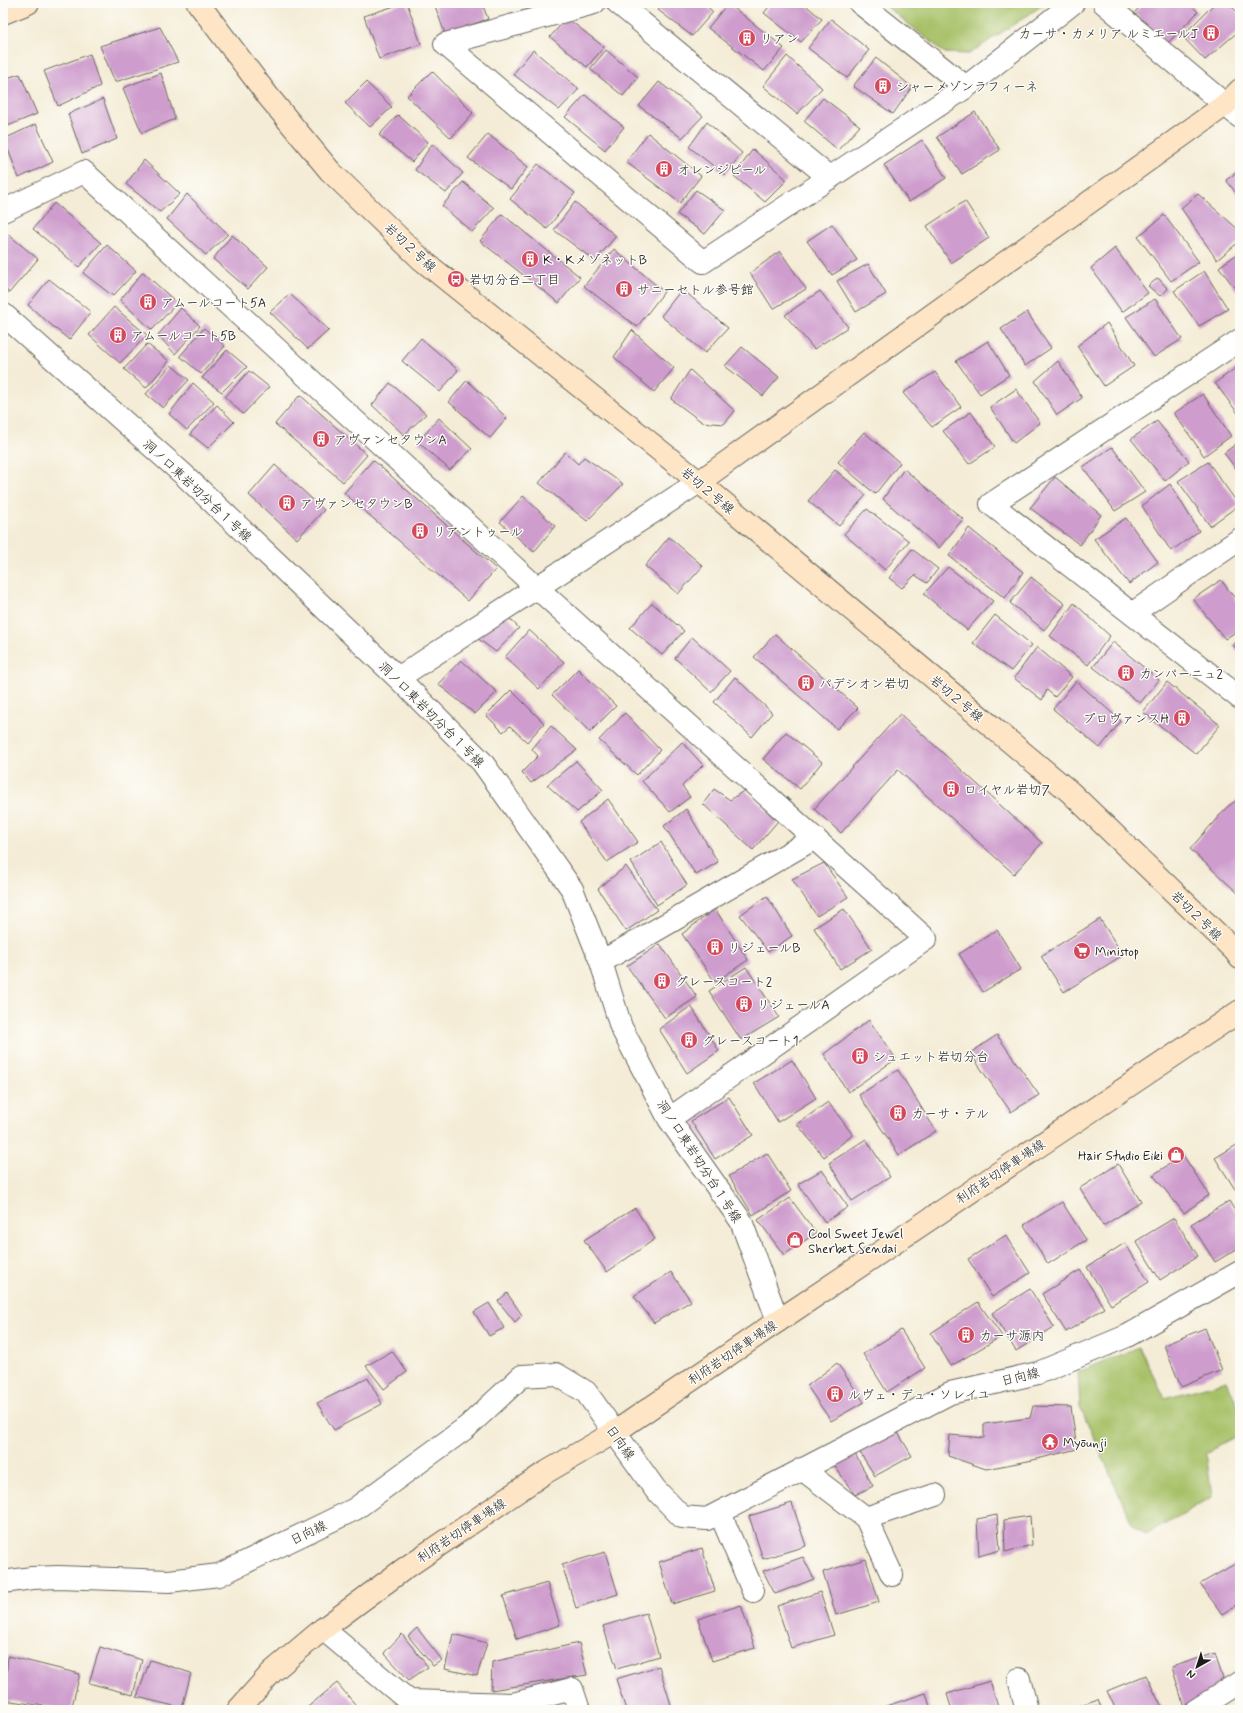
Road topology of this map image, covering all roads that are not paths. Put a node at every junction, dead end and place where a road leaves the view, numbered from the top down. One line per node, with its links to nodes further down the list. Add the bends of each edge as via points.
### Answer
1 (28, 3): 8 (street)
2 (198, 3): 15 (street, 岩切２号線, via 268,96 330,171 422,260)
3 (594, 3): 11 (street, via 445,44 703,262)
4 (618, 3): 11 (street)
5 (860, 3): 9 (street)
6 (1073, 3): 9 (street)
7 (1104, 3): 10 (street)
8 (3, 12)
9 (966, 87): 11 (street)
10 (1235, 104): 15 (street)
11 (830, 178)
12 (3, 211): 17 (street, via 84,172)
13 (3, 314): 19 (street, 洞ノ口東岩切分台１号線, via 183,474)
14 (1240, 340): 18 (street, via 991,504)
15 (699, 482): 17 (street); 22 (street, 岩切２号線, via 1070,792)
16 (1240, 539): 18 (street)
17 (537, 588): 19 (street); 21 (street)
18 (1133, 613): 20 (street)
19 (398, 678): 23 (street, 洞ノ口東岩切分台１号線, via 482,762 572,889)
20 (1240, 698)
21 (815, 838): 23 (street); 25 (street, via 926,939)
22 (1240, 958)
23 (602, 962): 25 (street, 洞ノ口東岩切分台１号線, via 621,1027)
24 (1240, 1011): 27 (street, 利府岩切停車場線)
25 (669, 1119): 27 (street, 洞ノ口東岩切分台１号線, via 741,1221)
26 (1240, 1272): 29 (street, 日向線, via 1127,1336 1038,1373 950,1393)
27 (778, 1321): 28 (street, 利府岩切停車場線)
28 (615, 1432): 31 (street, 日向線, via 655,1489 682,1517 707,1520); 34 (street, 日向線, via 586,1392 556,1374 522,1376 467,1427 354,1509 220,1575 169,1581 58,1577); 36 (street, 利府岩切停車場線, via 505,1500 404,1569)
29 (802, 1469): 31 (street, 日向線); 32 (street)
30 (935, 1495): 32 (street)
31 (720, 1513): 35 (street)
32 (866, 1518): 33 (street)
33 (892, 1575)
34 (3, 1582)
35 (753, 1591)
36 (323, 1629): 39 (street); 40 (street, 利府岩切停車場線, via 272,1672)
37 (1019, 1679): 42 (street)
38 (1240, 1682): 43 (street)
39 (404, 1706): 41 (street, via 513,1704 572,1689)
40 (238, 1710)
41 (579, 1710)
42 (1028, 1710)
43 (1196, 1710)

